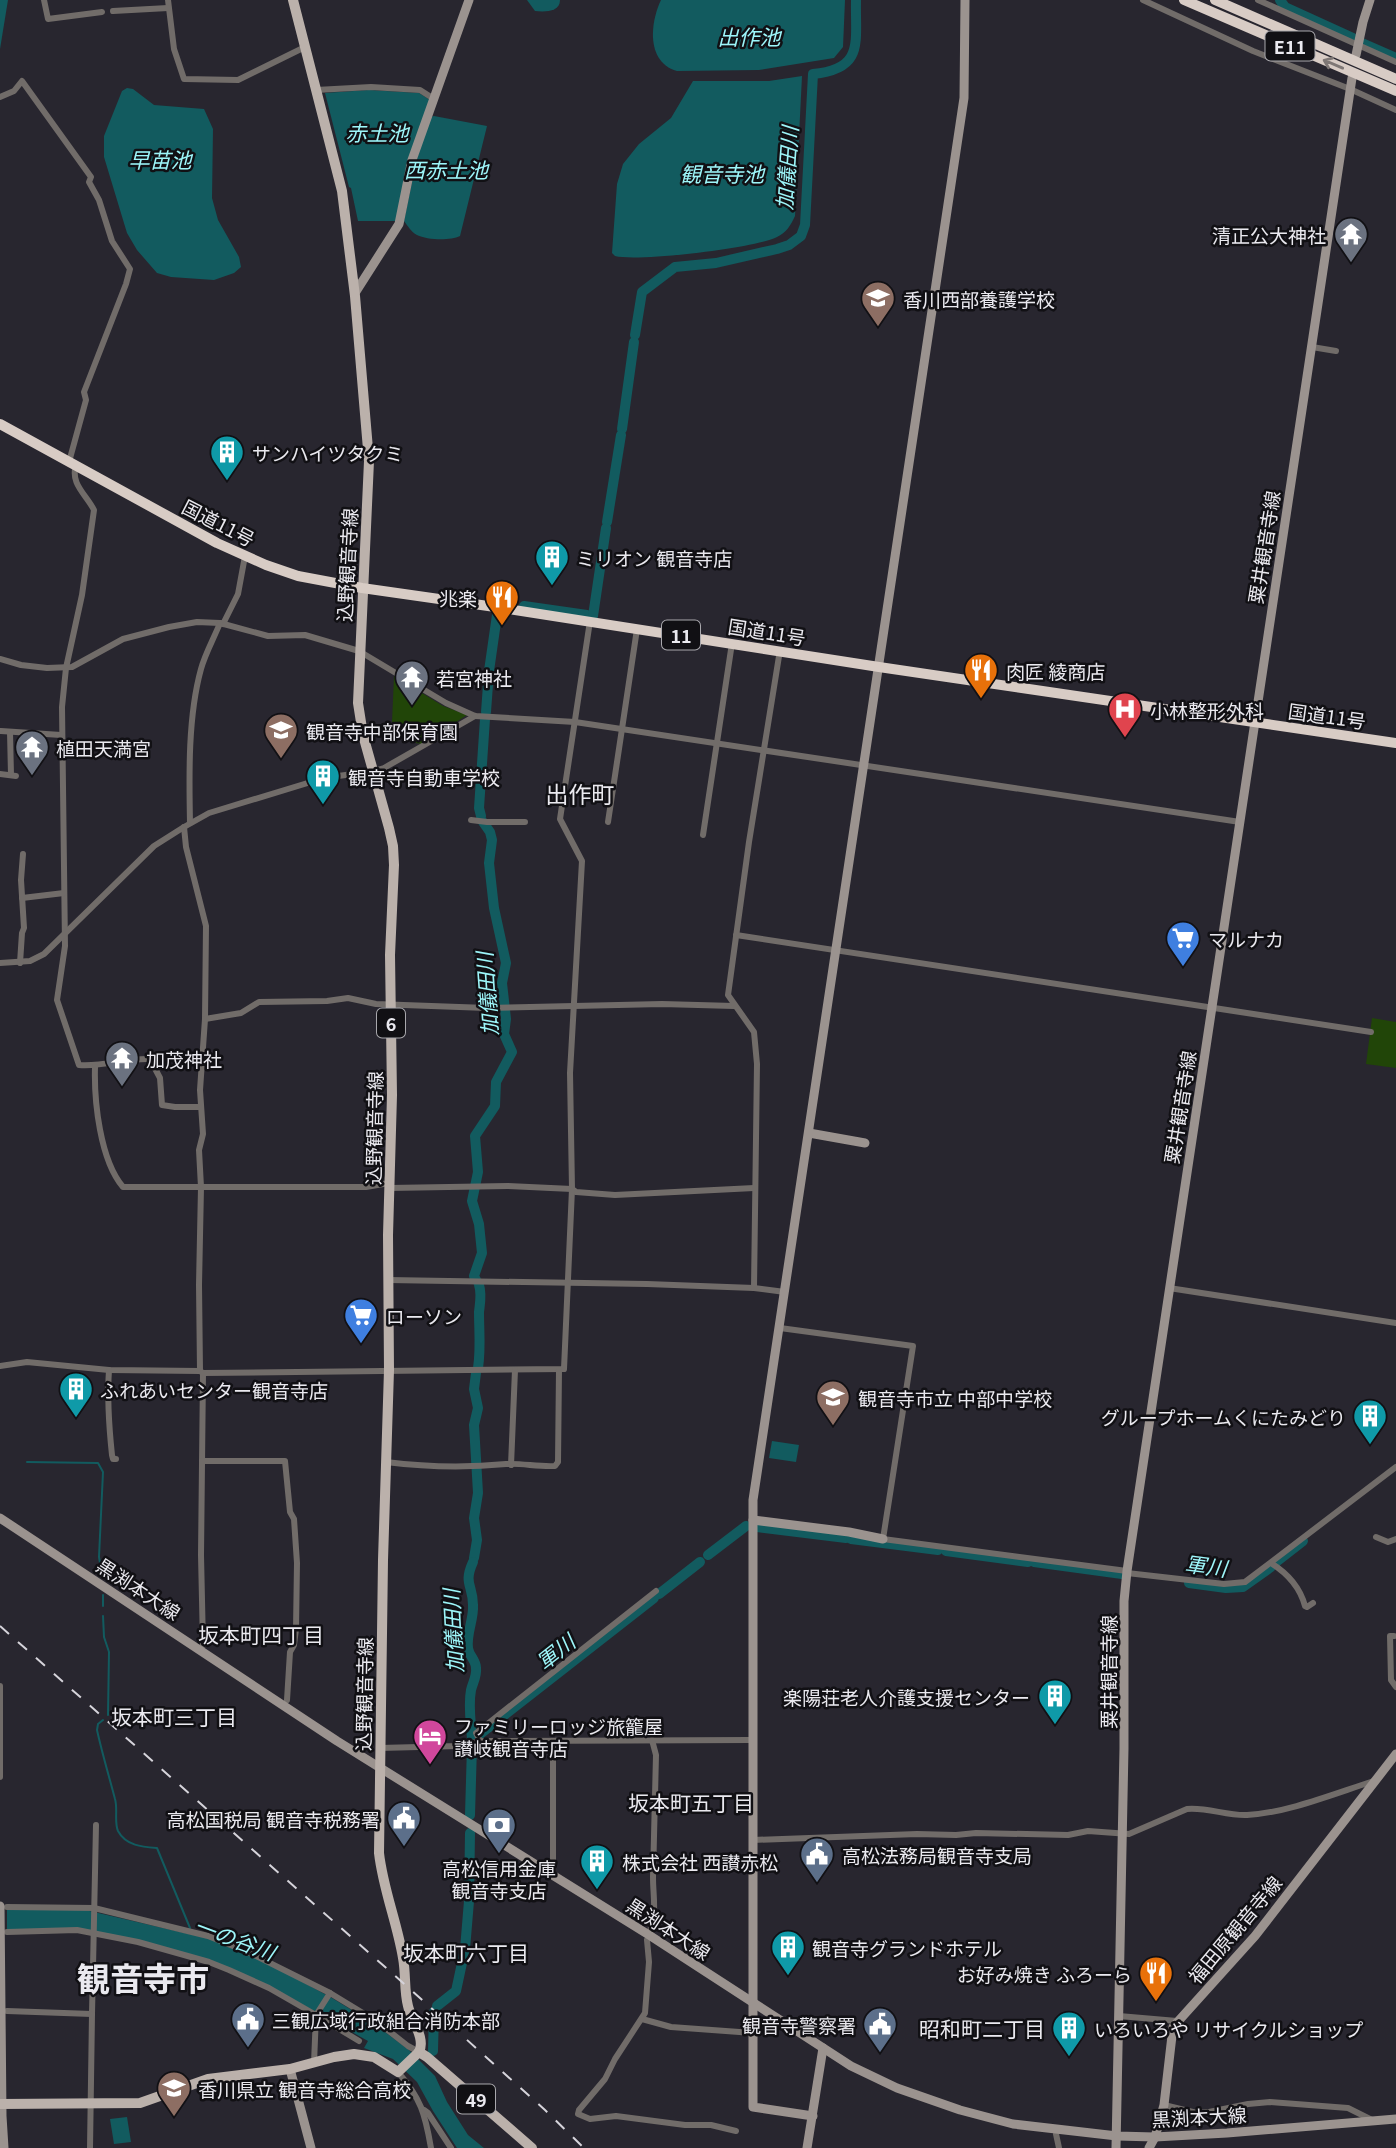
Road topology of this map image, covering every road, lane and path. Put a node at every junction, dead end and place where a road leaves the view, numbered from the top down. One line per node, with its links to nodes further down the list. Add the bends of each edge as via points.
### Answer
1 (44, 0): 12 (street, via 48,19)
2 (293, 0): 14 (main road, 込野観音寺線 / 6)
3 (469, 0): 23 (main road)
4 (965, 0): 39 (main road, via 964,98)
5 (1143, 0): 19 (street)
6 (1184, 0): 21 (highway, E11, one-way to 6)
7 (1214, 0): 18 (highway, E11)
8 (1258, 0): 13 (street)
9 (1370, 0): 13 (main road)
10 (168, 4): 11 (street); 14 (street, via 174,49 184,79 238,80)
11 (113, 11)
12 (102, 12)
13 (1357, 44): 15 (main road); 16 (street)
14 (305, 47): 20 (main road, 込野観音寺線 / 6)
15 (1356, 55)
16 (1396, 62)
17 (1352, 78): 19 (main road, 粟井観音寺線)
18 (1396, 79)
19 (1350, 89): 24 (street); 26 (main road, 粟井観音寺線)
20 (316, 90): 23 (street, via 420,90); 25 (main road, 込野観音寺線 / 6, via 346,211)
21 (1396, 92)
22 (0, 97): 29 (street, via 22,81 91,177 112,241 130,269 84,392)
23 (434, 99): 25 (main road, via 412,160 399,223)
24 (1396, 110)
25 (355, 293): 31 (main road, 込野観音寺線 / 6, via 369,461)
26 (1312, 347): 27 (street); 43 (main road, 粟井観音寺線)
27 (1336, 351)
28 (0, 424): 29 (highway, 国道11号 / 11)
29 (72, 464): 30 (highway, 国道11号 / 11); 40 (street, via 74,481 94,510)
30 (245, 556): 31 (highway, 国道11号 / 11, via 298,576); 33 (street, via 238,594)
31 (362, 588): 32 (highway, 国道11号 / 11); 37 (main road, 込野観音寺線 / 6)
32 (590, 621): 34 (highway, 国道11号 / 11); 42 (street)
33 (222, 624): 37 (street, via 268,636 305,635); 40 (street, via 169,626 123,639); 60 (street, via 201,668 189,760)
34 (638, 628): 35 (highway, 国道11号 / 11); 44 (street)
35 (732, 643): 36 (highway, 国道11号 / 11); 49 (street)
36 (780, 650): 39 (highway, 国道11号 / 11); 52 (street)
37 (359, 651): 41 (street); 54 (main road, 込野観音寺線 / 6, via 360,717)
38 (0, 659): 40 (street)
39 (879, 667): 43 (highway, 国道11号 / 11); 53 (main road)
40 (66, 668): 47 (street)
41 (475, 716): 42 (street); 54 (street)
42 (575, 722): 44 (street); 71 (street, via 560,819 582,861)
43 (1255, 722): 48 (highway, 国道11号 / 11); 59 (main road, 粟井観音寺線)
44 (623, 729): 49 (street); 58 (street)
45 (1, 731): 46 (street)
46 (10, 732): 47 (street); 51 (street)
47 (61, 735): 63 (street)
48 (1396, 743)
49 (717, 744): 52 (street); 61 (street)
50 (0, 747): 51 (street)
51 (10, 748): 55 (street, via 14,776)
52 (764, 751): 53 (street); 65 (street)
53 (865, 765): 59 (street); 67 (main road)
54 (374, 771): 60 (street, via 313,781 209,813); 70 (main road, 込野観音寺線 / 6, via 393,846)
55 (0, 774)
56 (471, 820): 57 (street)
57 (525, 822)
58 (608, 822)
59 (1240, 822): 73 (main road, 粟井観音寺線)
60 (187, 825): 66 (street, via 154,846); 74 (street, via 186,847 206,926)
61 (703, 835)
62 (23, 854): 64 (street)
63 (64, 892): 64 (street); 66 (street)
64 (22, 898): 69 (street)
65 (736, 935): 67 (street); 72 (street, via 728,995)
66 (65, 936): 69 (street, via 44,954); 76 (street, via 58,1008 76,1062)
67 (837, 950): 73 (street); 78 (main road)
68 (0, 963): 69 (street)
69 (20, 963)
70 (390, 1004): 71 (street); 74 (street, via 348,998 259,1002 241,1013); 80 (main road, 込野観音寺線 / 6)
71 (575, 1006): 72 (street); 83 (street, via 570,1073)
72 (734, 1006): 82 (street, via 754,1032)
73 (1212, 1007): 75 (street); 87 (main road, 粟井観音寺線)
74 (205, 1019): 77 (street)
75 (1371, 1032)
76 (95, 1067): 77 (street, via 122,1059 150,1059 160,1078 162,1105); 81 (street, via 103,1135 120,1184 128,1188)
77 (200, 1107): 81 (street)
78 (809, 1133): 79 (main road); 88 (main road)
79 (865, 1143)
80 (389, 1186): 81 (street); 83 (street); 84 (main road, 込野観音寺線 / 6)
81 (201, 1187): 96 (street)
82 (754, 1188): 83 (street, via 615,1195); 86 (street)
83 (572, 1189): 85 (street)
84 (388, 1280): 85 (street); 93 (main road, 込野観音寺線 / 6)
85 (569, 1283): 86 (street); 95 (street, via 564,1369)
86 (754, 1288): 88 (street)
87 (1169, 1288): 89 (street); 108 (main road, 粟井観音寺線)
88 (785, 1292): 90 (main road)
89 (1396, 1323)
90 (780, 1328): 103 (main road); 105 (street, via 912,1346)
91 (0, 1366): 92 (street, via 27,1362)
92 (109, 1370): 96 (street); 97 (street, via 107,1407)
93 (389, 1370): 94 (street); 96 (street); 99 (main road, 込野観音寺線 / 6)
94 (515, 1370): 95 (street); 100 (street)
95 (559, 1370): 100 (street, via 557,1465)
96 (201, 1372): 98 (street)
97 (116, 1459)
98 (202, 1461): 112 (street); 115 (street, via 285,1461 297,1563)
99 (386, 1462): 100 (street, via 429,1467); 121 (main road, 込野観音寺線 / 6)
100 (512, 1465)
101 (1396, 1467): 107 (street)
102 (0, 1517): 123 (main road, 黒渕本大線)
103 (753, 1520): 105 (main road); 128 (main road)
104 (1376, 1537): 106 (street, via 1388,1542)
105 (883, 1539): 108 (street)
106 (1396, 1539)
107 (1271, 1563): 108 (street, via 1238,1584); 110 (street, via 1287,1574 1305,1606)
108 (1127, 1572): 127 (main road, 粟井観音寺線)
109 (656, 1591): 119 (street, via 476,1733)
110 (1313, 1603)
111 (1394, 1636): 114 (street, via 1390,1636 1391,1680)
112 (203, 1645)
113 (0, 1686): 120 (street)
114 (1396, 1687)
115 (288, 1700)
116 (557, 1740): 117 (street); 119 (street); 129 (street, via 553,1745)
117 (652, 1740): 118 (street); 132 (street, via 656,1755 656,1903)
118 (750, 1740)
119 (480, 1741): 121 (street, via 459,1746)
120 (1, 1744): 124 (street)
121 (379, 1748): 123 (main road, 込野観音寺線 / 6)
122 (1396, 1754): 125 (main road, 福田原観音寺線)
123 (380, 1767): 137 (main road, 黒渕本大線); 147 (main road, 込野観音寺線 / 6, via 381,1870 404,1960 409,2010 421,2040)
124 (0, 1777)
125 (1376, 1780): 127 (street, via 1249,1815 1187,1809); 143 (main road, 福田原観音寺線, via 1255,1937)
126 (96, 1825): 131 (street)
127 (1121, 1834): 128 (street, via 1088,1831); 141 (main road, 粟井観音寺線)
128 (753, 1840): 137 (main road)
129 (553, 1870)
130 (2, 1907): 131 (street); 133 (main road)
131 (94, 1908): 134 (street); 136 (street, via 208,1936)
132 (650, 1931)
133 (4, 1932): 134 (street, via 77,1930); 152 (main road)
134 (94, 1934): 139 (street); 140 (street, via 209,1962)
135 (647, 1940): 142 (street)
136 (330, 1993): 140 (street); 147 (street)
137 (754, 2003): 144 (main road); 146 (main road, 黒渕本大線)
138 (7, 2011): 139 (street)
139 (92, 2014): 151 (street)
140 (316, 2015): 145 (street); 148 (street)
141 (1119, 2016): 143 (street); 160 (main road, 粟井観音寺線)
142 (642, 2019): 144 (street, via 671,2027); 158 (street, via 578,2114 590,2119 617,2116)
143 (1177, 2021): 153 (main road, 福田原観音寺線, via 1171,2035)
144 (753, 2033): 155 (main road, via 754,2106)
145 (359, 2041)
146 (824, 2048): 155 (main road); 160 (main road, 黒渕本大線, via 877,2080 960,2110 1013,2124)
147 (417, 2053): 150 (main road); 167 (main road, 49)
148 (313, 2063): 149 (main road); 150 (main road, via 363,2054)
149 (290, 2069): 151 (main road, via 208,2079 140,2103); 164 (main road)
150 (399, 2071): 154 (street)
151 (89, 2103): 152 (main road); 163 (street)
152 (1, 2104): 162 (main road)
153 (1164, 2105): 157 (street, via 1197,2113 1269,2102 1348,2108); 161 (main road, 福田原観音寺線)
154 (423, 2110): 165 (street); 166 (street)
155 (813, 2116): 168 (main road)
156 (1396, 2119): 157 (main road, 黒渕本大線)
157 (1374, 2120): 161 (main road, 黒渕本大線)
158 (736, 2131)
159 (1056, 2134): 169 (street)
160 (1116, 2136): 161 (main road, 黒渕本大線); 170 (main road, 粟井観音寺線)
161 (1155, 2137): 171 (main road, 福田原観音寺線)
162 (4, 2148)
163 (90, 2148)
164 (311, 2148)
165 (431, 2148)
166 (452, 2148)
167 (532, 2148)
168 (807, 2148)
169 (1059, 2148)
170 (1116, 2148)
171 (1149, 2148)

